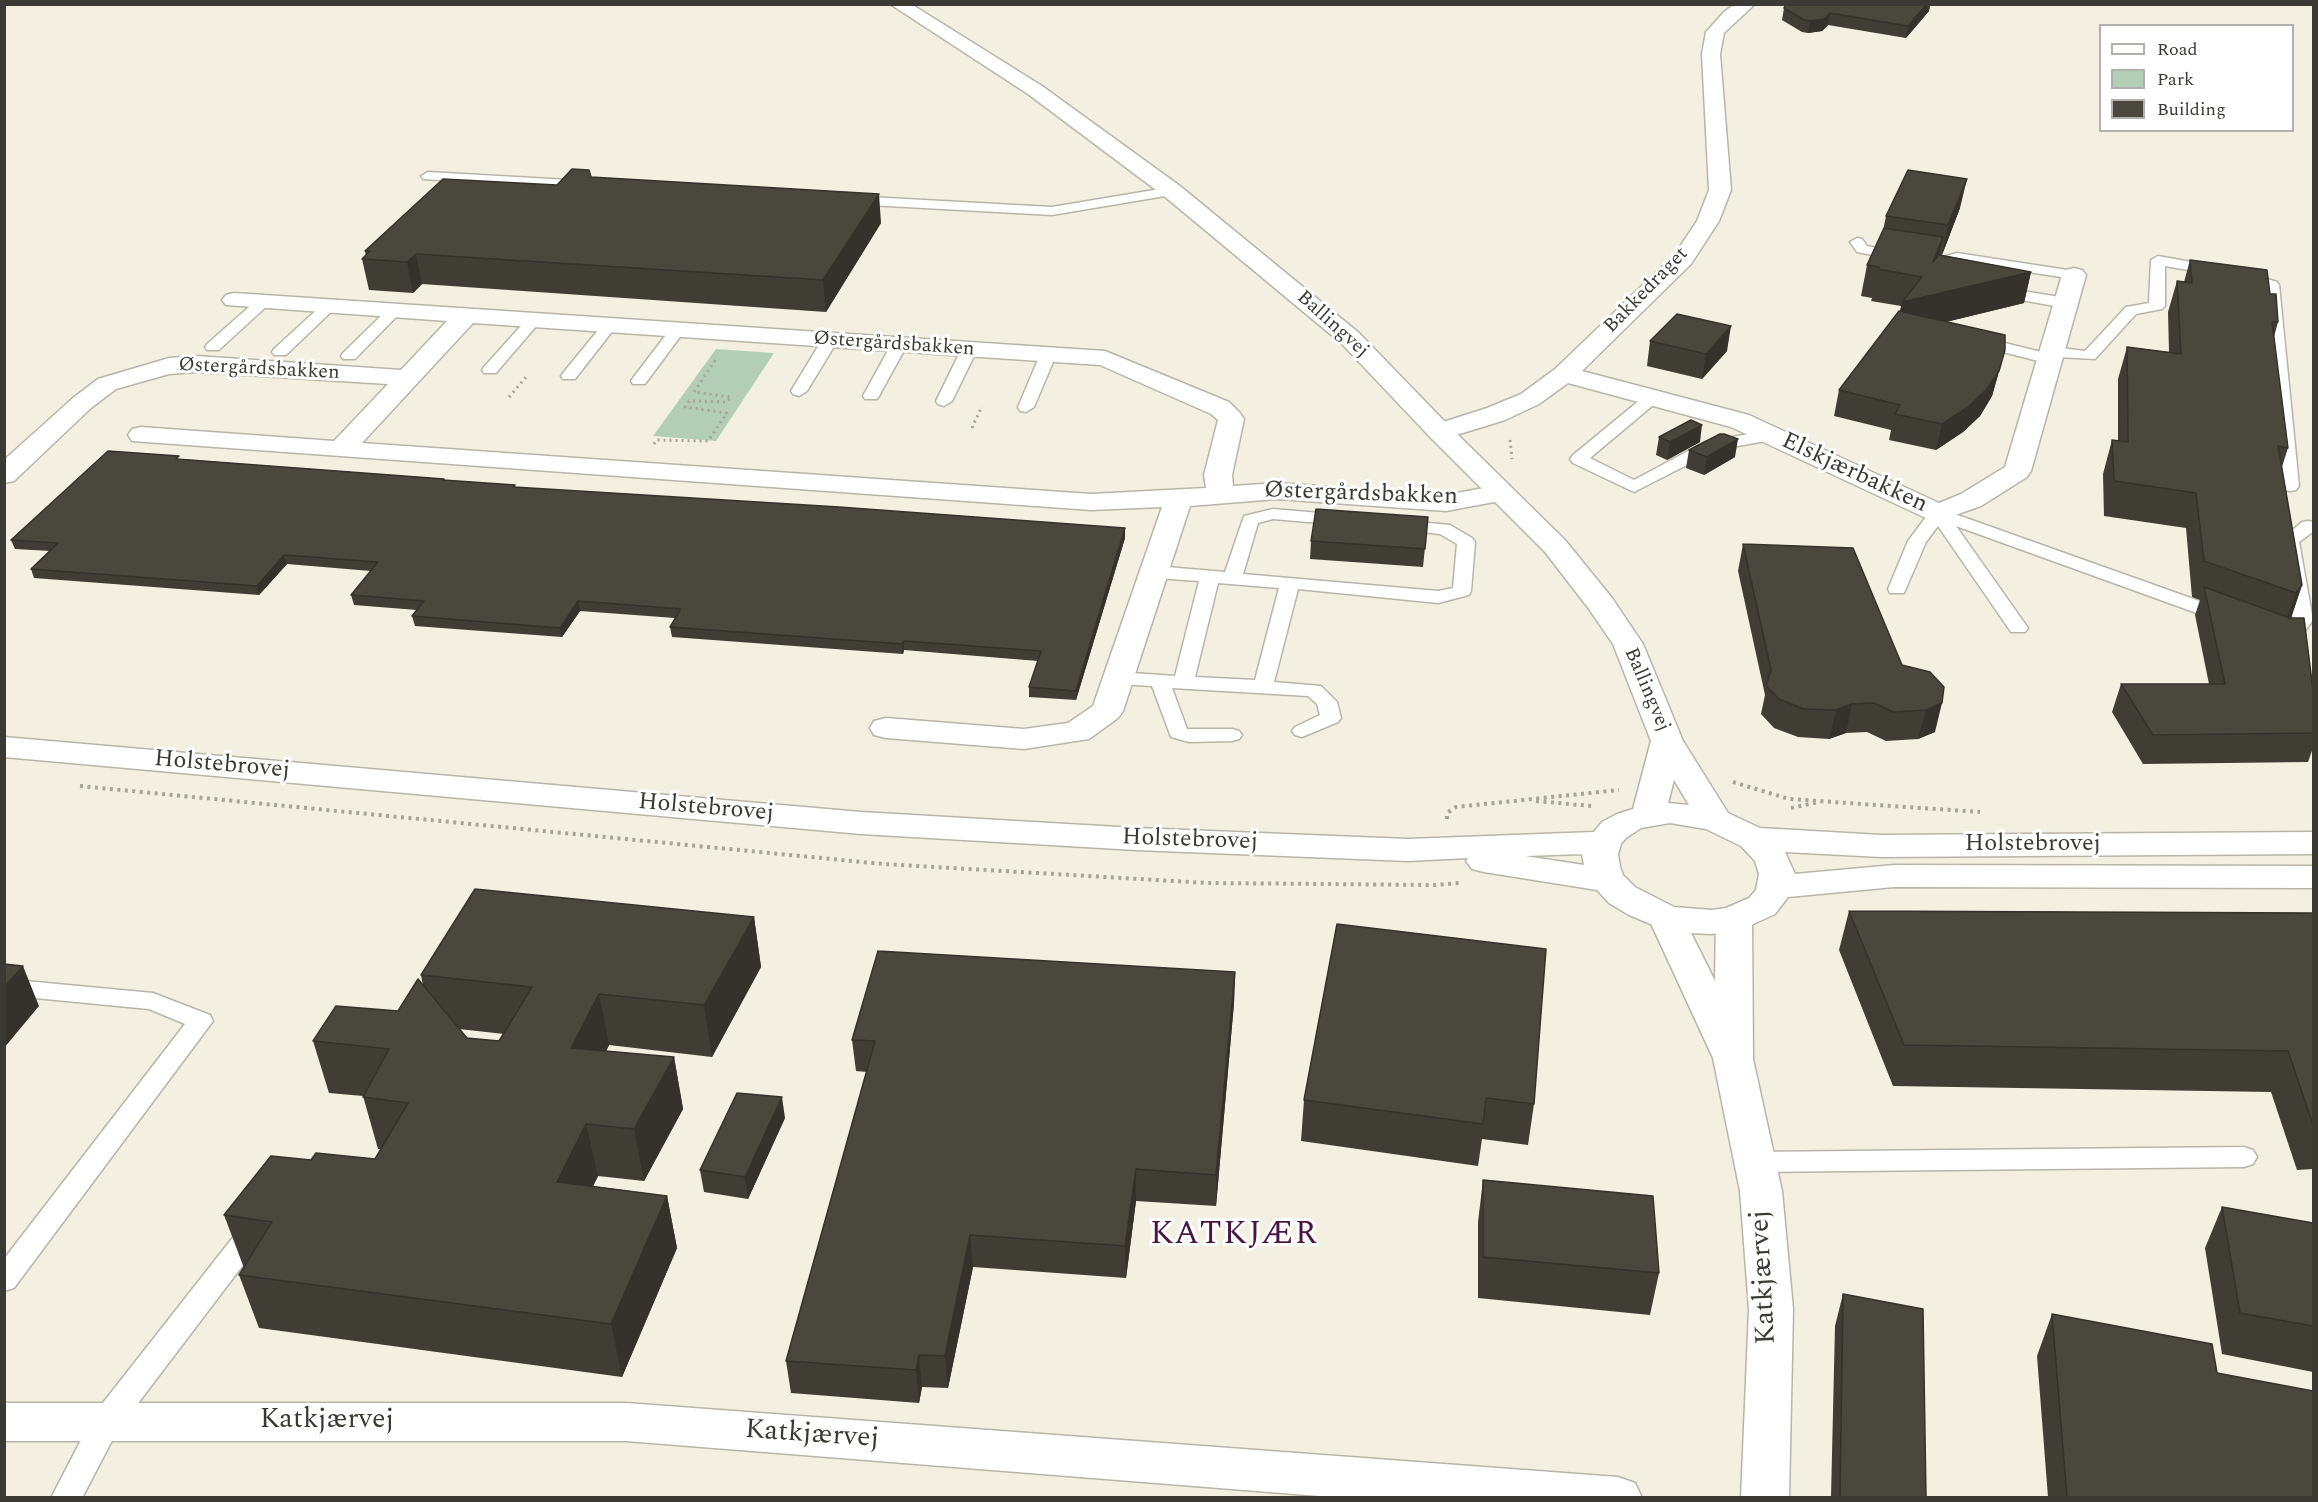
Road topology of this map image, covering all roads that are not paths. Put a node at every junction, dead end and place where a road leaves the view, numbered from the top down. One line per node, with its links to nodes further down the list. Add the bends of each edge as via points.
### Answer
1 (898, 4): 5 (street, Ballingvej, via 1035,90)
2 (1747, 4): 29 (street, Bakkedraget, via 1715,32 1711,54 1720,190 1708,221 1683,259)
3 (428, 176): 4 (lane)
4 (606, 186)
5 (1172, 191): 6 (lane, via 1053,211); 38 (street, Ballingvej, via 1350,338)
6 (842, 199)
7 (1857, 242): 8 (lane, via 1862,249 1898,256 1939,262 1957,257)
8 (2074, 275): 12 (street, Elskjærbakken)
9 (1980, 289): 12 (lane)
10 (234, 300): 11 (street, Østergårdsbakken)
11 (263, 302): 13 (street, Østergårdsbakken); 21 (lane)
12 (2066, 303): 27 (street, Elskjærbakken)
13 (328, 307): 14 (street, Østergårdsbakken); 24 (lane)
14 (394, 311): 15 (street, Østergårdsbakken); 26 (lane)
15 (466, 316): 16 (street, Østergårdsbakken); 31 (street)
16 (533, 321): 17 (street, Østergårdsbakken); 28 (lane)
17 (609, 326): 18 (street, Østergårdsbakken); 30 (lane)
18 (677, 330): 19 (street, Østergårdsbakken); 32 (lane)
19 (830, 340): 20 (street, Østergårdsbakken); 33 (lane)
20 (899, 345): 23 (street, Østergårdsbakken); 34 (lane)
21 (213, 347)
22 (2005, 348): 27 (lane)
23 (969, 350): 25 (street, Østergårdsbakken); 36 (lane)
24 (280, 352)
25 (1048, 355): 37 (lane); 45 (street, Østergårdsbakken, via 1105,358 1220,408 1231,419 1218,475)
26 (349, 356)
27 (2051, 356): 43 (lane, via 2088,356 2131,310 2157,306 2158,260 2242,275 2272,285); 47 (street, Elskjærbakken, via 2017,471 1971,500)
28 (490, 370)
29 (1564, 374): 35 (street, Elskjærbakken); 38 (street, Bakkedraget, via 1530,399 1505,411)
30 (569, 376)
31 (407, 378): 41 (street); 42 (street, Østergårdsbakken, via 196,364 139,373 107,384 81,403)
32 (639, 381)
33 (799, 391)
34 (871, 396)
35 (1652, 398): 40 (street, Elskjærbakken, via 1740,421); 40 (lane, via 1579,459 1634,488 1711,446)
36 (944, 401)
37 (1026, 407)
38 (1440, 432): 44 (street, Ballingvej)
39 (141, 435): 41 (street, Østergårdsbakken)
40 (1771, 435): 47 (street, Elskjærbakken)
41 (341, 449): 46 (street, Østergårdsbakken, via 1091,502)
42 (4, 475)
43 (2290, 486)
44 (1500, 493): 45 (street, Østergårdsbakken, via 1446,502 1277,491); 64 (street, Ballingvej, via 1555,546 1628,644)
45 (1221, 494): 46 (street, Østergårdsbakken)
46 (1179, 498): 49 (street)
47 (1938, 513): 53 (lane, via 1917,541); 54 (lane); 55 (lane)
48 (2308, 526): 56 (lane, via 2290,540 2303,620 2288,640)
49 (1155, 572): 50 (lane); 57 (street)
50 (1210, 576): 51 (lane); 59 (lane)
51 (1232, 578): 52 (lane); 52 (lane, via 1250,520 1273,514 1444,529 1466,542 1462,591 1438,597)
52 (1290, 583): 60 (lane)
53 (1897, 589)
54 (2244, 624)
55 (2018, 628)
56 (2266, 632)
57 (1118, 678): 58 (lane); 61 (street, via 1107,711 1077,732 1023,739)
58 (1160, 681): 59 (lane); 63 (lane, via 1178,733)
59 (1183, 683): 60 (lane)
60 (1263, 687): 62 (lane, via 1314,690 1328,702 1331,718)
61 (886, 728)
62 (1302, 731)
63 (1232, 735)
64 (1667, 741): 66 (street, Ballingvej); 67 (street, Ballingvej)
65 (4, 747): 71 (street, Holstebrovej, via 861,823)
66 (1648, 815): 67 (street, via 1670,813); 69 (street, via 1614,830)
67 (1715, 820): 68 (street)
68 (1753, 838): 70 (street, Holstebrovej, via 1881,846); 74 (street, via 1773,861)
69 (1604, 842): 71 (street, Holstebrovej); 73 (street, via 1600,854)
70 (2313, 843)
71 (1408, 850): 73 (street, Holstebrovej)
72 (2313, 877): 74 (street, Holstebrovej, via 1894,876)
73 (1608, 880): 75 (street, via 1642,908)
74 (1776, 886): 76 (street, via 1762,906)
75 (1666, 917): 76 (street, via 1712,922); 78 (street, Katkjærvej)
76 (1734, 919): 78 (street, Katkjærvej)
77 (4, 987): 82 (lane, via 153,1001 201,1021)
78 (1733, 1059): 80 (street, Katkjærvej)
79 (2244, 1157): 80 (lane)
80 (1755, 1162): 87 (street, Katkjærvej, via 1771,1309)
81 (269, 1211): 84 (lane)
82 (4, 1280)
83 (4, 1422): 84 (street, Katkjærvej)
84 (106, 1422): 85 (lane); 86 (street, Katkjærvej, via 627,1422)
85 (66, 1497)
86 (1618, 1497)
87 (1766, 1497)

